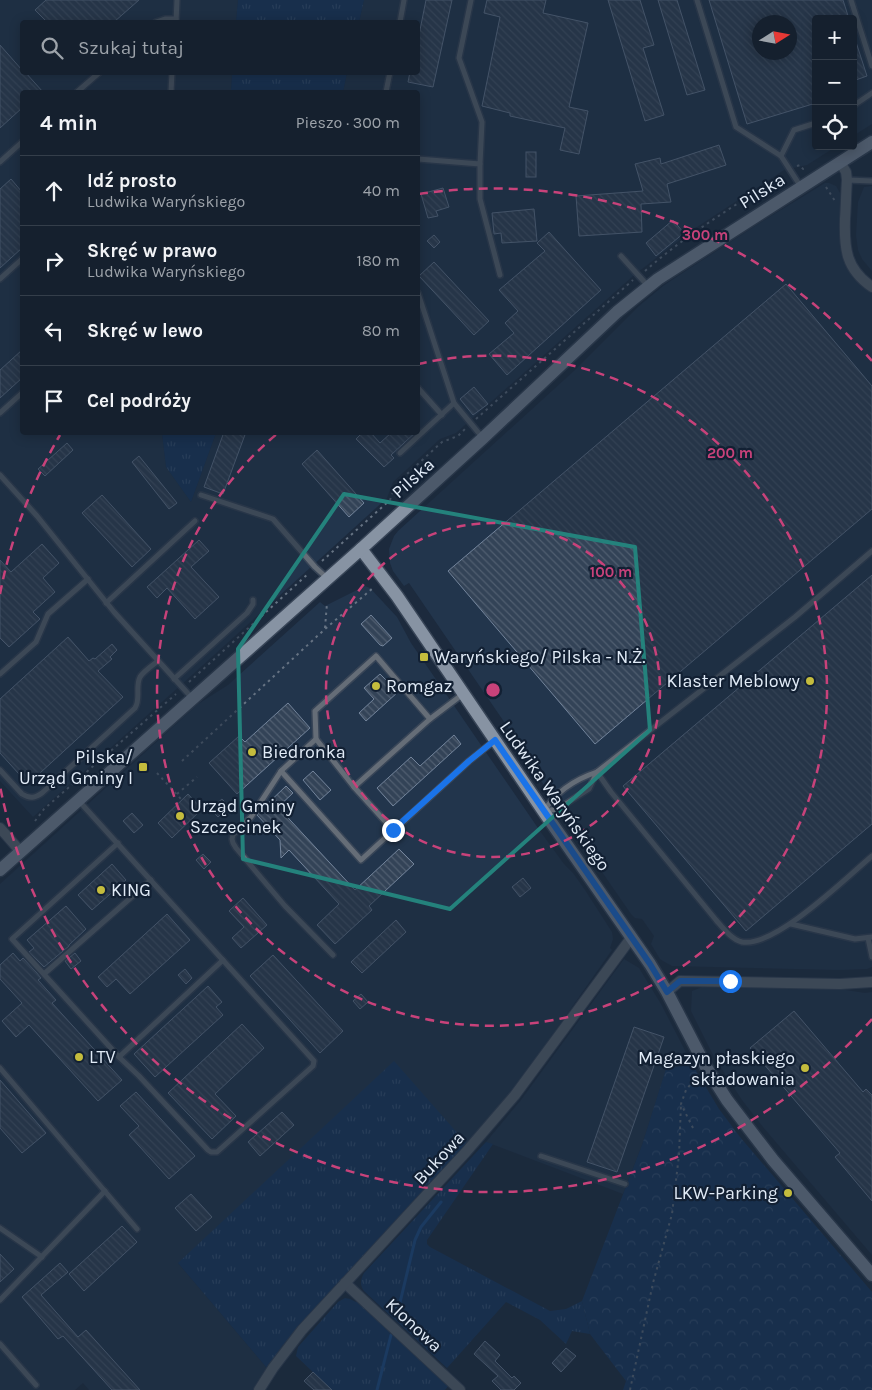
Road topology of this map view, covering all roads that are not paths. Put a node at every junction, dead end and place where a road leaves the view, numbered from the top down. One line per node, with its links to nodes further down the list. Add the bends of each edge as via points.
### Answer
1 (178, 0): 6 (lane)
2 (404, 0): 7 (lane)
3 (471, 0): 24 (lane, via 459,58 482,122)
4 (697, 0): 20 (lane, via 736,127)
5 (851, 0): 8 (lane)
6 (176, 20)
7 (400, 20)
8 (872, 66)
9 (97, 75): 12 (lane)
10 (172, 75): 13 (lane)
11 (389, 75): 14 (lane)
12 (79, 90)
13 (171, 90)
14 (386, 90)
15 (872, 93): 16 (lane)
16 (854, 105)
17 (812, 124): 20 (lane, via 794,130)
18 (872, 142): 23 (street, Pilska)
19 (20, 144): 22 (lane)
20 (781, 156): 27 (lane)
21 (420, 159): 24 (lane)
22 (0, 162)
23 (840, 162): 25 (street); 27 (street, Pilska)
24 (480, 164): 30 (lane, via 480,199)
25 (847, 180): 26 (lane); 33 (street, via 845,240 849,260 857,274)
26 (872, 181)
27 (801, 187): 32 (street, Pilska)
28 (621, 256): 32 (lane)
29 (20, 261): 31 (lane)
30 (500, 275)
31 (0, 279)
32 (648, 286): 42 (street, Pilska)
33 (872, 287)
34 (420, 299): 37 (lane)
35 (420, 393): 39 (lane)
36 (20, 395): 38 (lane)
37 (454, 403): 39 (lane); 42 (lane)
38 (0, 413)
39 (442, 415): 40 (lane)
40 (420, 435)
41 (420, 435): 43 (lane)
42 (483, 438): 47 (street, Pilska)
43 (400, 453)
44 (0, 475): 50 (lane)
45 (201, 495): 49 (lane, via 273,519)
46 (196, 521): 52 (lane)
47 (361, 549): 49 (street, Pilska); 56 (street, Ludwika Waryńskiego)
48 (872, 551): 63 (lane, via 795,617)
49 (327, 578): 57 (street, Pilska)
50 (88, 579): 52 (lane); 54 (lane, via 48,614 36,642)
51 (253, 600): 55 (lane, via 250,609)
52 (106, 603): 53 (lane)
53 (158, 660): 55 (lane); 61 (lane, via 139,679 139,701 135,708 42,793 26,797)
54 (0, 674)
55 (174, 679): 57 (lane)
56 (463, 693): 58 (lane); 60 (street, Ludwika Waryńskiego)
57 (192, 698): 65 (street, Pilska)
58 (430, 719): 59 (lane, via 376,656 315,711); 64 (lane)
59 (316, 739): 62 (lane); 64 (lane)
60 (495, 740): 66 (street, Ludwika Waryńskiego); 68 (lane)
61 (0, 770)
62 (282, 772): 68 (lane, via 361,860); 77 (lane, via 251,817 233,834 233,844 285,906)
63 (597, 772): 66 (lane, via 580,778 552,799); 66 (lane, via 589,789 558,809); 74 (lane, via 731,936 742,942 753,941)
64 (354, 787): 68 (lane)
65 (79, 800): 69 (lane); 70 (street, Pilska)
66 (544, 812): 75 (street, Ludwika Waryńskiego)
67 (0, 828): 70 (street)
68 (393, 830)
69 (118, 843): 73 (lane); 80 (lane, via 12,939)
70 (21, 852): 72 (street, Pilska)
71 (872, 856): 74 (lane)
72 (0, 870)
73 (151, 880): 79 (lane); 80 (lane)
74 (791, 924): 76 (lane, via 855,940)
75 (631, 938): 82 (street, Ludwika Waryńskiego); 92 (street, Bukowa, via 492,1123)
76 (870, 938): 78 (lane)
77 (334, 955)
78 (872, 957)
79 (223, 960): 83 (lane); 83 (lane, via 313,1059 313,1066 214,1153)
80 (44, 974): 83 (lane)
81 (872, 982): 82 (street, via 680,981)
82 (667, 992): 91 (street, Ludwika Waryńskiego, via 706,1068 745,1125)
83 (119, 1057)
84 (0, 1068): 87 (lane)
85 (541, 1156): 86 (lane)
86 (625, 1184)
87 (105, 1191): 89 (lane); 90 (lane)
88 (0, 1228): 90 (lane)
89 (137, 1228)
90 (42, 1257): 93 (lane)
91 (872, 1275)
92 (346, 1282): 96 (street, Bukowa, via 286,1349); 97 (street, Klonowa)
93 (0, 1300)
94 (0, 1344): 95 (lane)
95 (36, 1385)
96 (259, 1390)
97 (460, 1390)

